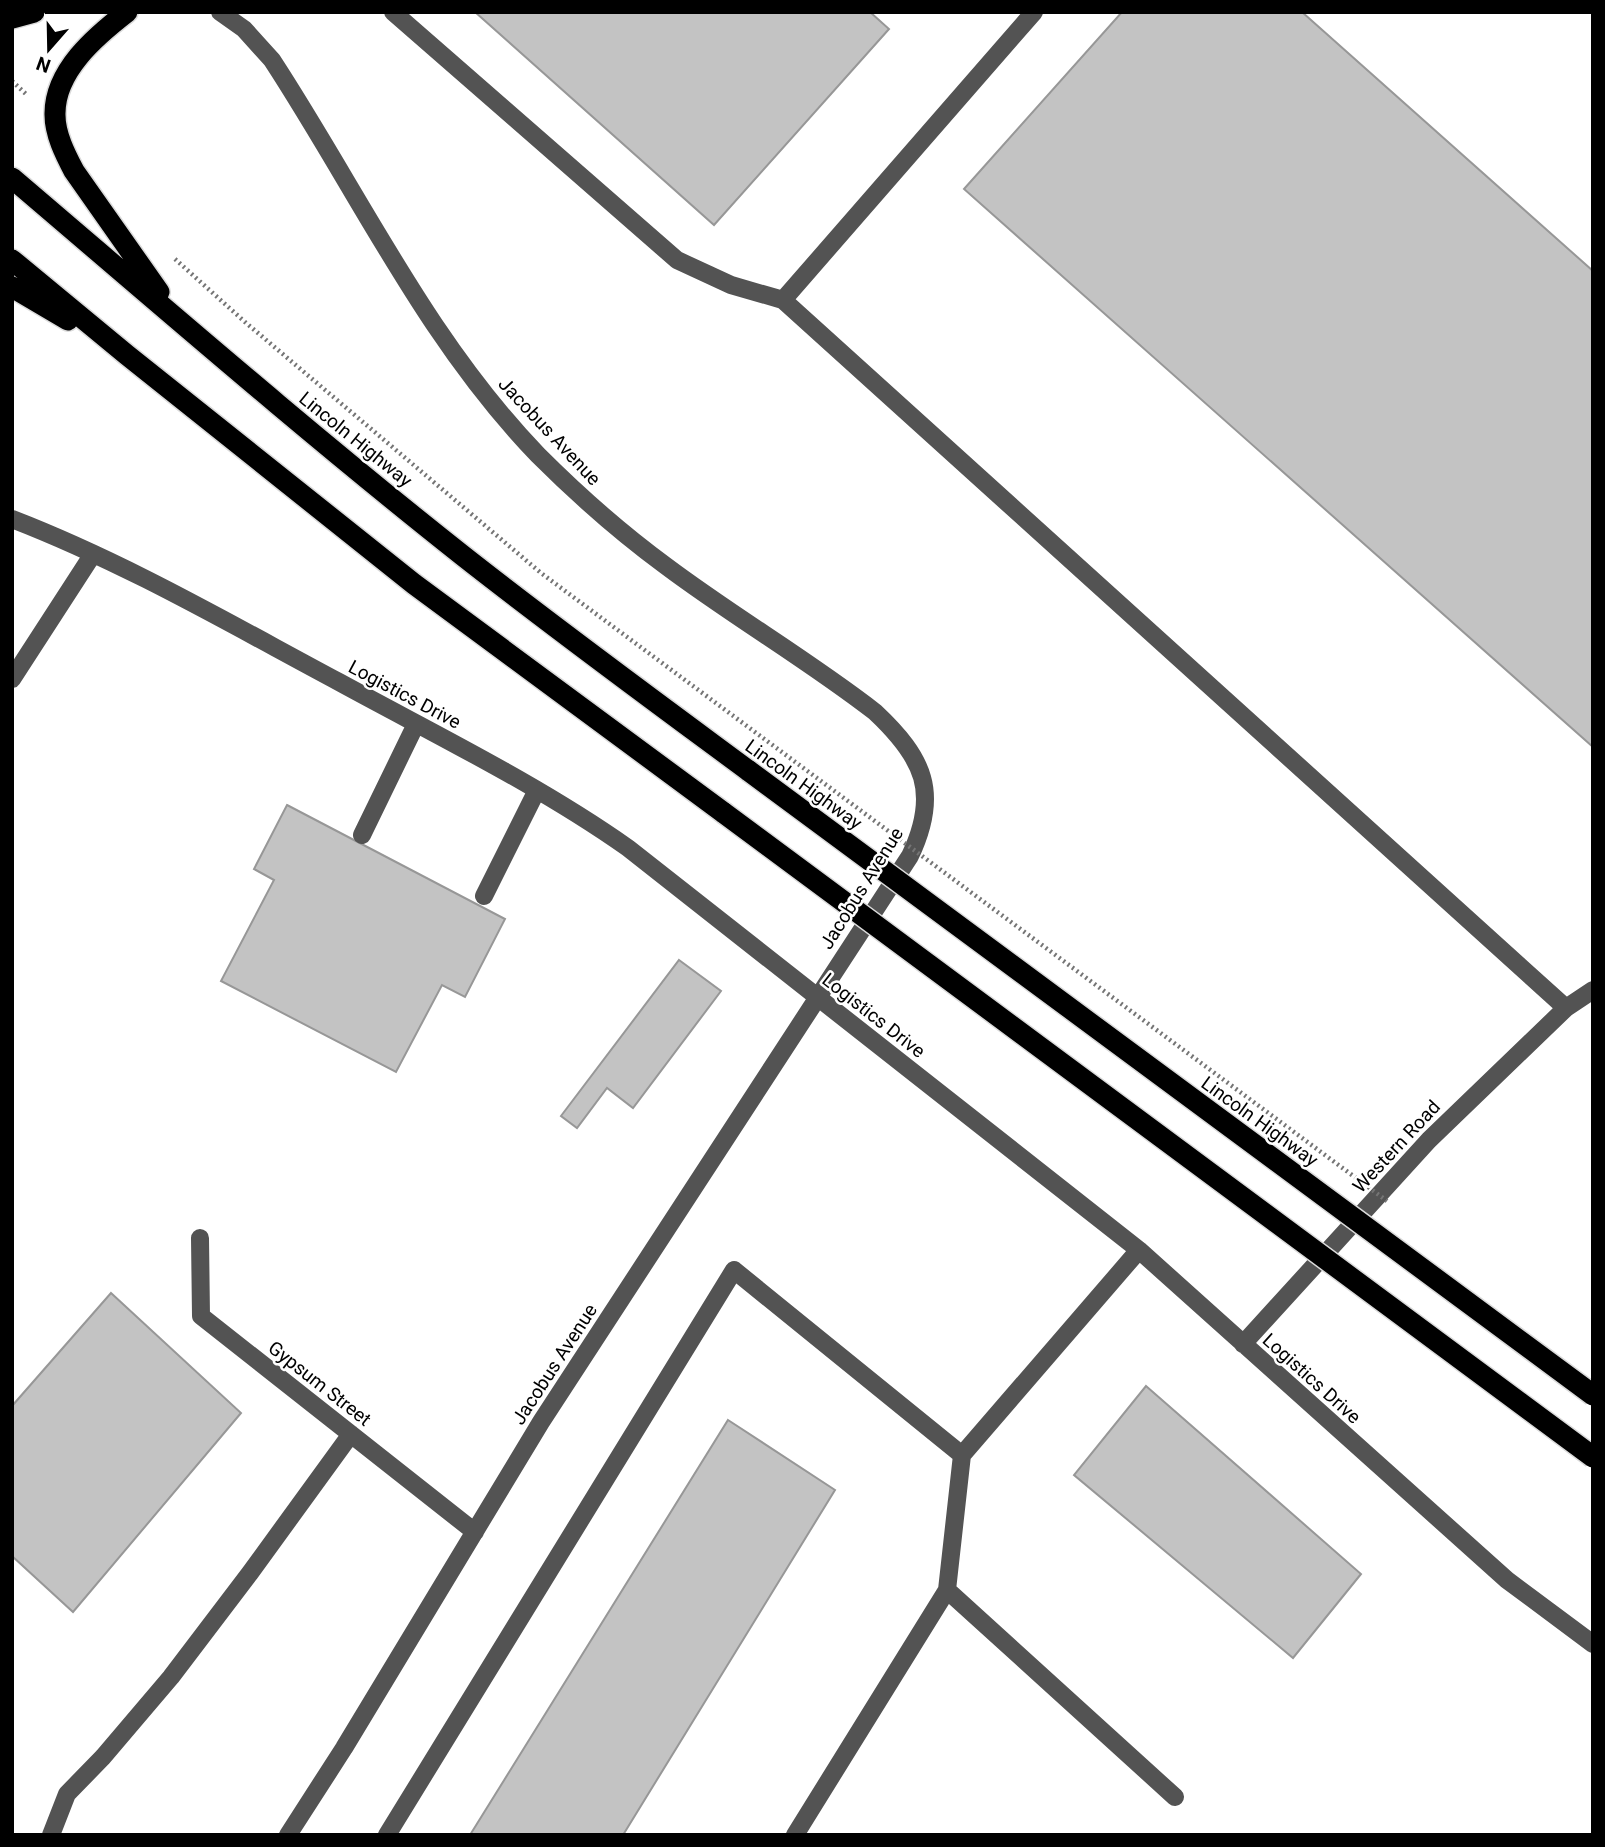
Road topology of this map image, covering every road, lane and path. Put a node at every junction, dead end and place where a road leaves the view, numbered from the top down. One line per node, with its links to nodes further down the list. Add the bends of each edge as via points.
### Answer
1 (34, 12): 6 (highway)
2 (127, 12): 14 (highway, via 75,62 60,89 55,114 74,171)
3 (220, 12): 24 (street, Jacobus Avenue, via 244,29 272,60 431,321 466,371 537,453 665,566 855,696 893,729 919,766 927,803 919,837)
4 (393, 12): 13 (street, via 677,260 730,285)
5 (1034, 12): 13 (street)
6 (12, 18)
7 (12, 81): 8 (path)
8 (26, 94)
9 (12, 178): 14 (highway, Lincoln Highway)
10 (172, 256): 26 (path, bridge, via 541,573)
11 (12, 260): 15 (highway)
12 (12, 287): 15 (highway)
13 (783, 300): 25 (street)
14 (178, 319): 30 (highway, Lincoln Highway, bridge, via 463,555)
15 (127, 355): 33 (highway, bridge, via 414,584)
16 (12, 519): 17 (street, Logistics Drive)
17 (93, 554): 18 (street); 19 (street, Logistics Drive)
18 (12, 679)
19 (416, 724): 20 (street, Logistics Drive); 21 (street)
20 (537, 790): 22 (street); 24 (street, Logistics Drive, via 628,848)
21 (362, 835)
22 (484, 895)
23 (1593, 990): 25 (street, Western Road)
24 (817, 997): 28 (street, Logistics Drive); 34 (street, Jacobus Avenue)
25 (1566, 1008): 29 (street, Western Road, via 1429,1140)
26 (1391, 1204)
27 (200, 1238): 31 (street, Gypsum Street, via 201,1316)
28 (1139, 1250): 29 (street, Logistics Drive); 32 (street)
29 (1243, 1344): 36 (street, Logistics Drive, via 1507,1580)
30 (1593, 1395)
31 (351, 1434): 34 (street, Gypsum Street); 38 (street, via 171,1676 67,1794)
32 (962, 1455): 35 (street); 40 (street, via 734,1270)
33 (1593, 1457)
34 (475, 1532): 39 (street, Jacobus Avenue)
35 (947, 1590): 37 (street); 41 (street)
36 (1593, 1644)
37 (1175, 1797)
38 (51, 1835)
39 (288, 1835)
40 (387, 1835)
41 (795, 1835)

